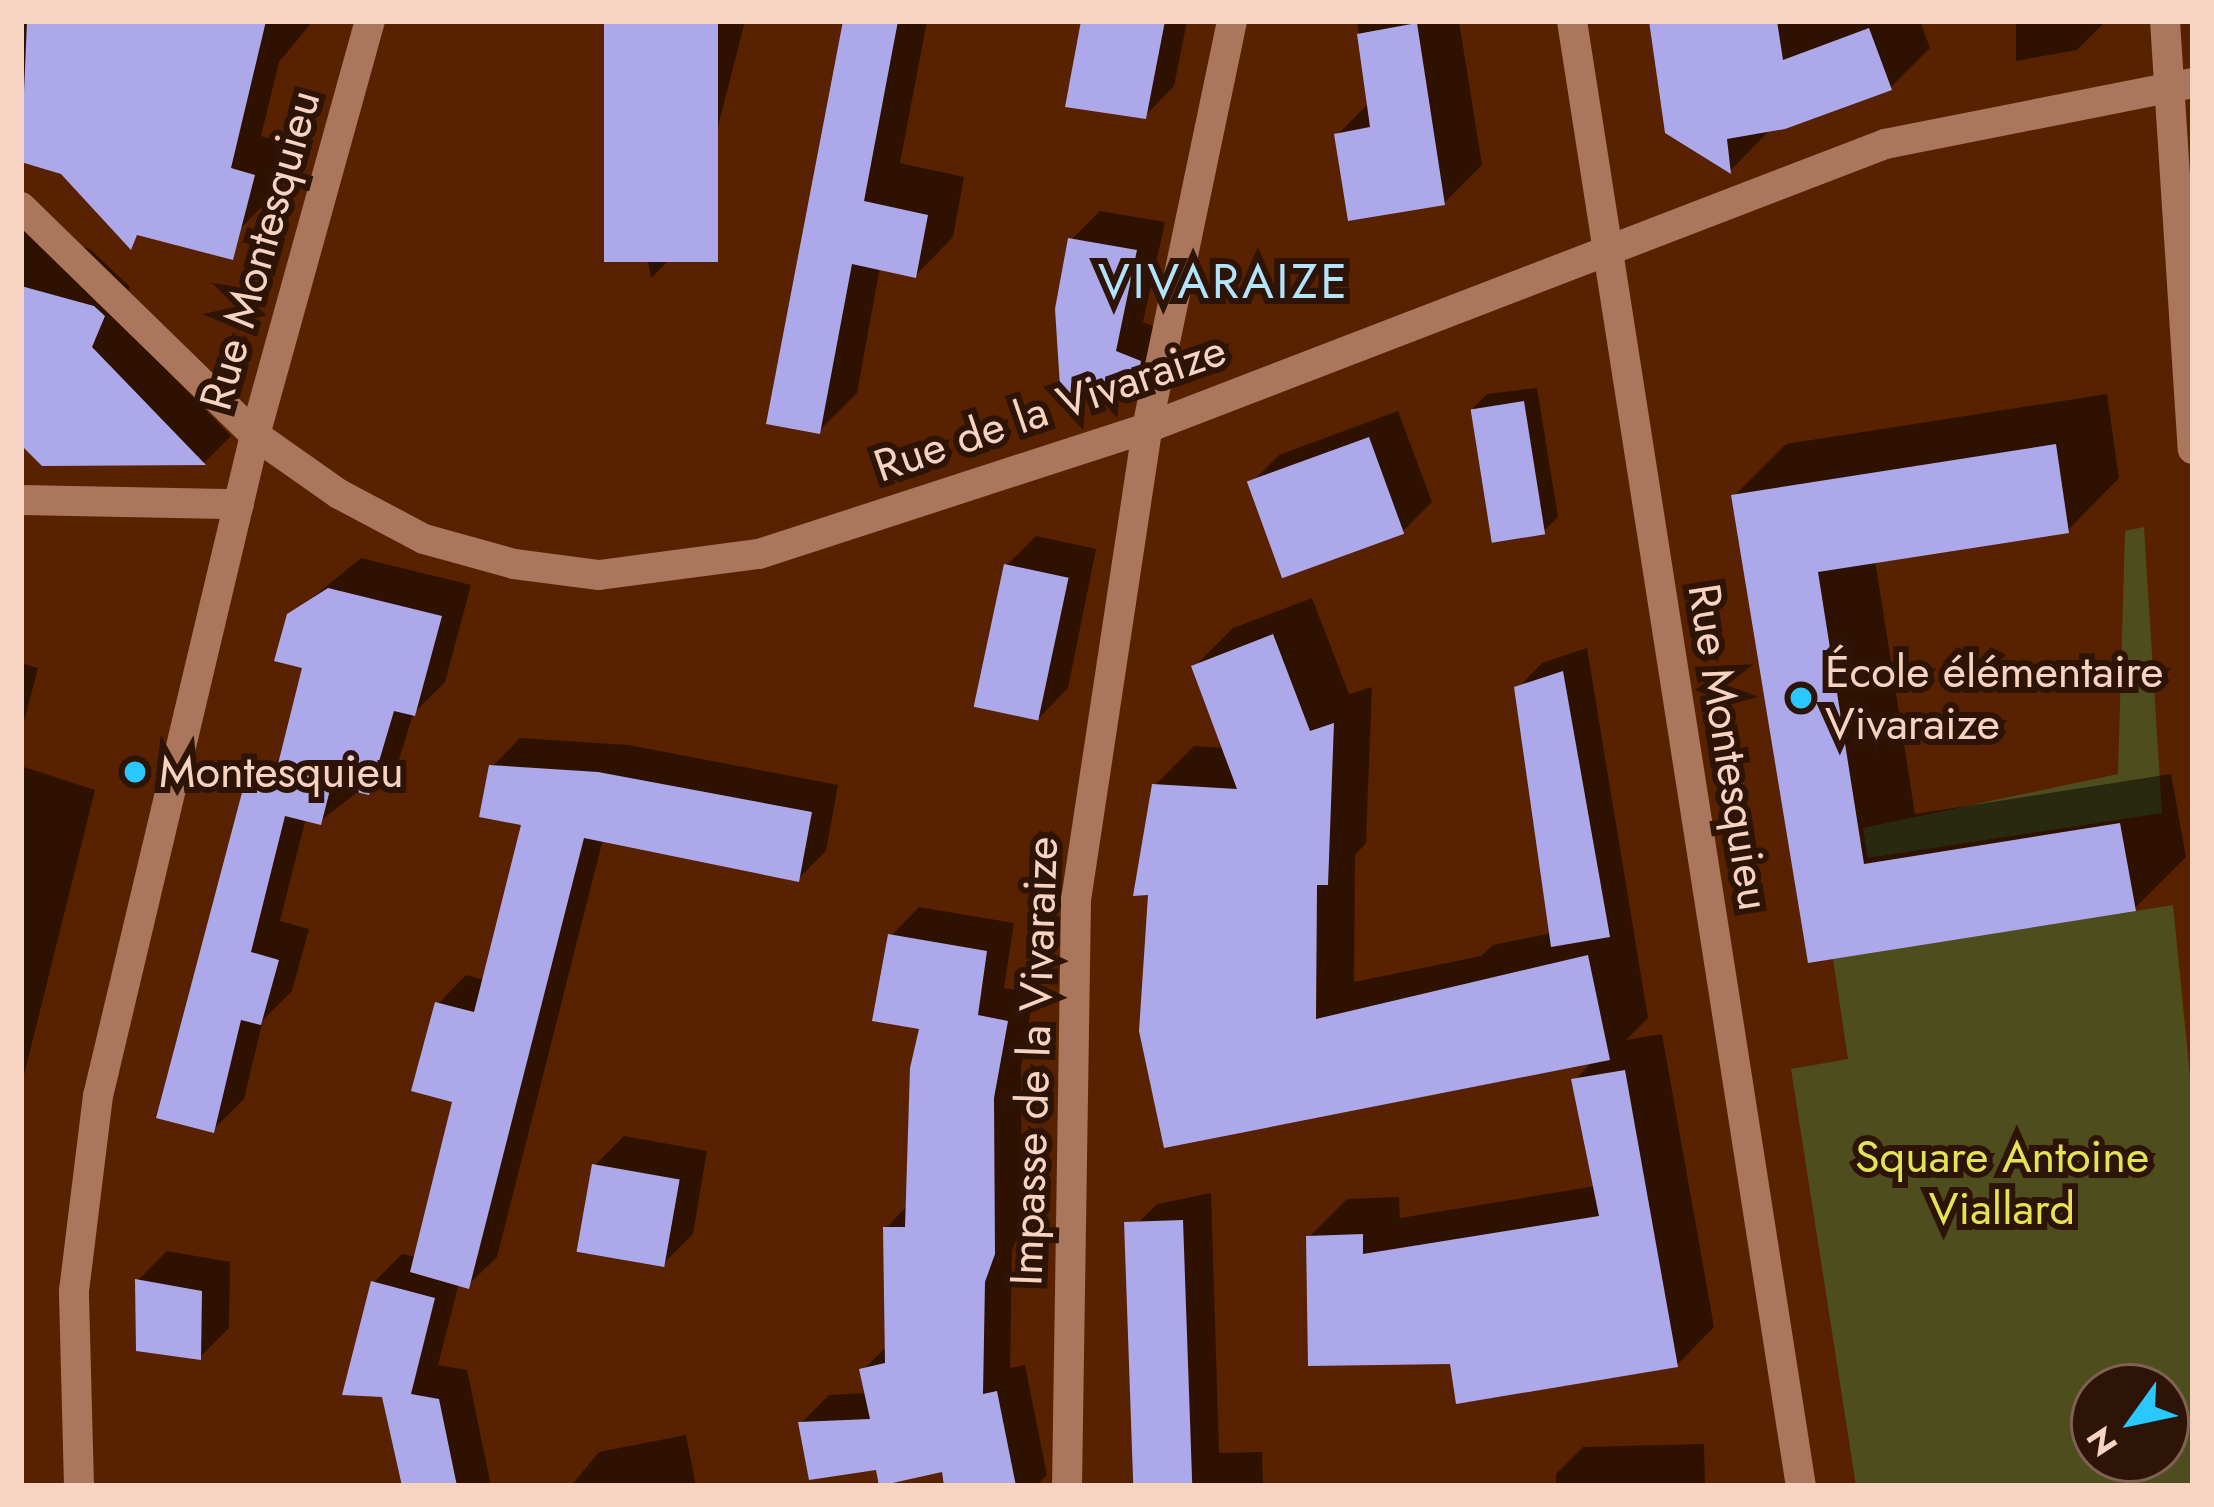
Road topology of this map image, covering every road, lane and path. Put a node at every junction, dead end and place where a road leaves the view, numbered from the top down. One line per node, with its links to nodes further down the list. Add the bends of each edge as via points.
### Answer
1 (370, 21): 9 (street, Rue Montesquieu)
2 (1232, 21): 8 (street, Impasse de la Vivaraize)
3 (1572, 21): 7 (street, Rue Montesquieu)
4 (2165, 21): 5 (street)
5 (2179, 84): 7 (street, Rue de la Vivaraize, via 1885,144); 10 (street)
6 (21, 207): 9 (street, Rue de la Vivaraize)
7 (1604, 248): 8 (street, Rue de la Vivaraize); 15 (street, Rue Montesquieu)
8 (1147, 428): 9 (street, Rue de la Vivaraize, via 758,554 599,574 514,564 424,538); 14 (street, Impasse de la Vivaraize, via 1076,900)
9 (255, 435): 12 (street, Rue Montesquieu)
10 (2193, 449)
11 (21, 500): 12 (street)
12 (239, 504): 13 (street, Rue Montesquieu, via 98,1096 74,1291)
13 (79, 1486)
14 (1066, 1486)
15 (1801, 1486)

